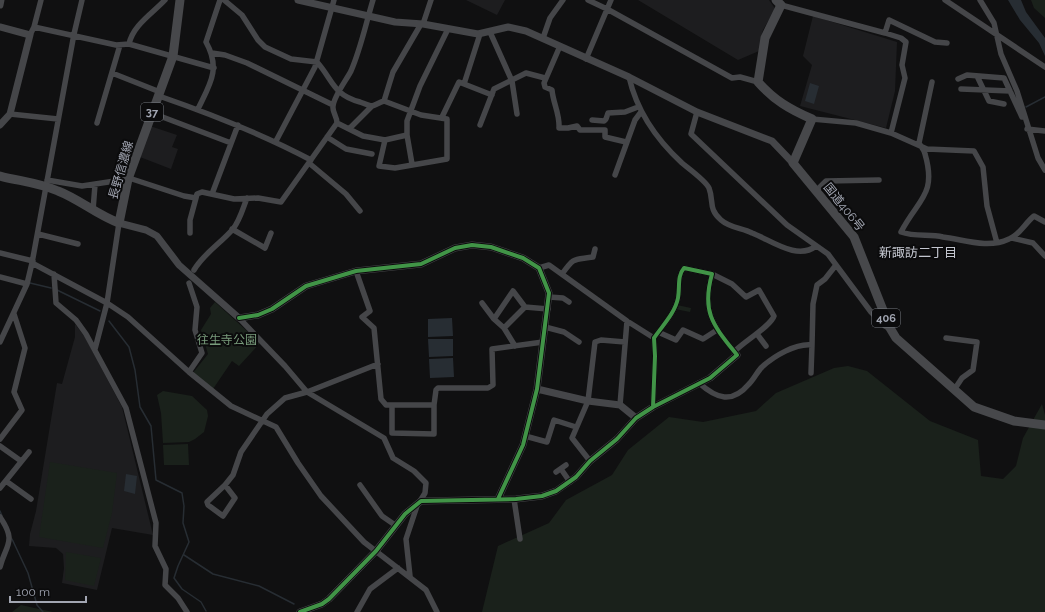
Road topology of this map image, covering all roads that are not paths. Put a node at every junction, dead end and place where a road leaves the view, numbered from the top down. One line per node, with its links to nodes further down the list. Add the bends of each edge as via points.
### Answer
1 (2, 0): 18 (street)
2 (41, 0): 24 (street)
3 (82, 0): 28 (street)
4 (165, 0): 34 (street, via 140,23)
5 (180, 0): 38 (main road, 長野信濃線 / 37)
6 (220, 0): 37 (street, via 206,42)
7 (224, 0): 40 (street, via 242,15 258,40 266,47 291,59)
8 (298, 0): 19 (street)
9 (334, 0): 19 (street)
10 (373, 0): 21 (street)
11 (431, 0): 22 (street)
12 (563, 0): 32 (street, via 550,18)
13 (588, 0): 20 (street)
14 (611, 0): 20 (street)
15 (945, 0): 30 (street)
16 (980, 0): 30 (street, via 994,23)
17 (778, 2): 27 (street); 49 (main road, via 765,38)
18 (0, 5)
19 (331, 9): 21 (street); 40 (street)
20 (607, 9): 39 (street); 49 (street, via 732,78 740,77)
21 (368, 17): 22 (street); 56 (street, via 350,72 342,82)
22 (422, 24): 25 (street); 59 (street, via 393,72)
23 (0, 27): 31 (street)
24 (34, 27): 28 (street); 31 (street)
25 (448, 29): 29 (street); 65 (street)
26 (490, 32): 29 (street); 32 (street, via 508,27 517,28); 48 (street)
27 (885, 33): 33 (street, via 889,20 935,42); 83 (street, via 906,42 902,65 905,78)
28 (74, 34): 35 (street); 72 (street)
29 (480, 34): 51 (street)
30 (996, 34): 42 (street); 71 (street)
31 (30, 35): 68 (street)
32 (543, 38): 36 (street)
33 (947, 43)
34 (129, 44): 35 (street); 38 (street)
35 (120, 45): 43 (street)
36 (560, 46): 39 (street); 46 (street)
37 (212, 53): 41 (street); 53 (street, via 247,63)
38 (173, 56): 41 (street); 57 (main road, 長野信濃線 / 37)
39 (586, 59): 45 (street)
40 (317, 62): 53 (street); 56 (street)
41 (214, 68): 63 (street)
42 (1045, 68)
43 (112, 73): 57 (street); 75 (street)
44 (977, 76): 47 (street, via 967,75); 54 (street); 55 (street, via 1004,78)
45 (629, 77): 64 (street); 66 (street)
46 (545, 78): 48 (street, via 526,73); 88 (street, via 544,87 552,90 559,128 577,126 580,130 605,130 605,137)
47 (958, 79)
48 (512, 81): 58 (street, via 494,90); 69 (street)
49 (758, 82): 73 (main road, via 770,96 791,110)
50 (932, 82): 90 (street)
51 (464, 84): 58 (street); 70 (street, via 459,82)
52 (961, 89): 54 (street)
53 (304, 90): 61 (street); 87 (street)
54 (982, 90): 55 (street); 60 (street, via 989,101)
55 (1010, 91): 71 (street, via 1019,113)
56 (339, 93): 61 (street); 62 (street)
57 (160, 94): 63 (street); 67 (main road, 長野信濃線 / 37)
58 (492, 95): 79 (street)
59 (384, 101): 62 (street); 65 (street)
60 (1004, 104)
61 (333, 105): 76 (street)
62 (372, 106): 80 (street)
63 (198, 109): 78 (street)
64 (640, 109): 74 (street, via 608,113 604,121); 88 (street); 119 (street, via 660,141 709,187 713,212 721,220 787,248 805,251)
65 (410, 111): 70 (street); 84 (street)
66 (697, 112): 95 (street, via 772,141); 119 (street, via 691,134 787,224)
67 (152, 113): 89 (street); 100 (main road, 長野信濃線 / 37)
68 (10, 114): 72 (street); 77 (street)
69 (517, 114)
70 (442, 117): 96 (street, via 447,119 447,159)
71 (1024, 117): 81 (street)
72 (58, 119): 102 (street)
73 (812, 119): 83 (street, via 856,123); 95 (main road)
74 (592, 120)
75 (96, 123)
76 (337, 123): 80 (street); 85 (street)
77 (0, 125)
78 (238, 125): 87 (street); 89 (street)
79 (480, 125)
80 (349, 129): 86 (street, via 363,136)
81 (1027, 129): 82 (street); 92 (street)
82 (1045, 131)
83 (891, 133): 90 (street)
84 (407, 135): 86 (street); 96 (street)
85 (327, 137): 91 (street, via 346,149); 94 (street)
86 (385, 140): 96 (street, via 379,166 395,168)
87 (276, 141): 94 (street)
88 (626, 142): 98 (street)
89 (231, 143): 105 (street)
90 (920, 145): 117 (street, via 927,149 974,152 983,167 987,206); 117 (street, via 925,151 930,175 929,184 922,202 909,216 901,232 910,235 943,236 983,244)
91 (372, 154)
92 (1038, 158): 93 (street); 97 (street)
93 (1045, 160)
94 (310, 161): 107 (street, via 281,202); 109 (street, via 346,194)
95 (794, 163): 104 (main road, 国道406号 / 406)
96 (412, 164)
97 (1045, 170)
98 (615, 175)
99 (0, 176): 102 (main road, 長野信濃線)
100 (128, 178): 103 (street); 106 (street); 111 (main road, 長野信濃線 / 37)
101 (879, 180): 104 (street, via 826,181)
102 (47, 183): 103 (street); 108 (main road, 長野信濃線); 115 (street)
103 (95, 185): 108 (street)
104 (816, 191): 146 (main road, 国道406号 / 406, via 854,237)
105 (212, 194): 106 (street, via 202,192); 107 (street, via 234,200)
106 (196, 198): 113 (street, via 190,220)
107 (247, 198): 112 (street, via 238,222)
108 (93, 210): 111 (main road, 長野信濃線)
109 (360, 211)
110 (1045, 222): 116 (street, via 1034,216)
111 (119, 223): 136 (street); 141 (street, via 146,230 157,236 179,265)
112 (232, 229): 114 (street, via 265,248); 126 (street, via 202,258)
113 (190, 233)
114 (271, 233)
115 (38, 234): 118 (street); 123 (street)
116 (1012, 238): 117 (street); 122 (street, via 1033,243)
117 (997, 243)
118 (78, 244)
119 (816, 246): 124 (street, via 828,254)
120 (595, 249): 129 (street, via 594,257 577,258)
121 (0, 253): 123 (street)
122 (1045, 256)
123 (33, 262): 128 (street); 133 (street)
124 (836, 266): 146 (street, via 871,312); 156 (street, via 817,285 813,304)
125 (539, 268): 127 (street, via 523,258 491,247 472,244 455,248 421,264); 129 (street, via 549,265); 134 (street)
126 (194, 270)
127 (356, 272): 141 (street, via 306,286 272,309 258,315); 161 (street, via 370,311 362,317 374,328)
128 (54, 274): 136 (street); 159 (street, via 56,303 76,320)
129 (562, 274): 143 (street)
130 (712, 274): 147 (street, via 708,304); 148 (street, via 684,268 680,272 676,304); 149 (street, via 732,284 746,298 759,290 774,316 773,321)
131 (0, 277): 133 (street)
132 (189, 283): 162 (street, via 197,307 195,330 202,353)
133 (27, 284): 140 (street)
134 (549, 297): 135 (street, via 563,298); 139 (street)
135 (569, 302)
136 (107, 303): 159 (street); 162 (street, via 128,317)
137 (482, 304): 142 (street)
138 (525, 307): 139 (street); 142 (street, via 513,291); 145 (street)
139 (548, 309): 144 (street)
140 (14, 314): 152 (street); 178 (street, via 25,348 14,392 22,410)
141 (239, 318): 167 (street)
142 (494, 319): 145 (street)
143 (627, 321): 150 (street); 155 (street)
144 (546, 327): 153 (street); 154 (street, via 564,332)
145 (504, 328): 157 (street)
146 (890, 328): 166 (main road, 国道406号 / 406, via 896,338)
147 (717, 330): 148 (street, via 703,339 683,330 676,340); 160 (street)
148 (658, 332): 150 (street)
149 (757, 334): 158 (street); 160 (street, via 743,342)
150 (654, 338): 172 (street)
151 (946, 338): 166 (street, via 977,342 973,370 962,378)
152 (0, 342)
153 (543, 342): 157 (street); 165 (street)
154 (579, 342)
155 (625, 342): 168 (street, via 595,342); 171 (street)
156 (812, 345): 163 (street); 164 (street, via 806,344 775,358 762,367 738,394 722,398 712,394)
157 (515, 346): 170 (street, via 492,349 493,385 488,388 438,388)
158 (766, 346)
159 (95, 349): 200 (street, via 126,408 156,522 155,546 166,569 165,585)
160 (736, 354): 164 (street, via 710,378)
161 (378, 364): 167 (street); 169 (street, via 381,399 386,405)
162 (189, 372): 174 (street, via 231,406)
163 (811, 373)
164 (699, 383): 172 (street)
165 (537, 389): 168 (street); 177 (street)
166 (954, 390): 175 (main road, 国道406号 / 406, via 974,407 986,412 1014,421)
167 (307, 392): 174 (street, via 285,398); 192 (street, via 384,438 393,458 414,471 426,483)
168 (588, 401): 171 (street); 176 (street)
169 (392, 405): 170 (street); 170 (street, via 392,433 434,434)
170 (434, 405)
171 (620, 406): 173 (street)
172 (652, 407): 173 (street)
173 (636, 418): 182 (street, via 617,439)
174 (264, 420): 186 (street, via 245,446 237,460 233,475); 196 (street, via 276,427 321,496 364,542)
175 (1045, 425)
176 (576, 427): 177 (street, via 554,420 546,442); 182 (street, via 573,441)
177 (525, 436): 190 (street)
178 (0, 440)
179 (0, 446): 181 (street)
180 (28, 452): 181 (street)
181 (21, 462): 184 (street)
182 (590, 462): 185 (street)
183 (561, 469): 185 (street)
184 (6, 481): 188 (street); 189 (street)
185 (570, 482): 191 (street, via 542,496)
186 (225, 485): 186 (street, via 235,498 223,516 207,502)
187 (360, 485): 194 (street, via 382,516)
188 (0, 488)
189 (31, 499)
190 (498, 499): 191 (street); 192 (street)
191 (514, 499): 195 (street)
192 (422, 501): 194 (street, via 412,507); 199 (street, via 417,506 406,539)
193 (0, 517): 197 (street, via 10,538 9,548)
194 (395, 526): 196 (street)
195 (520, 539)
196 (376, 551): 198 (street); 201 (street, via 329,599)
197 (0, 567)
198 (398, 568): 199 (street); 202 (street, via 370,590)
199 (410, 576): 203 (street, via 426,590)
200 (187, 612)
201 (300, 612)
202 (357, 612)
203 (438, 612)

